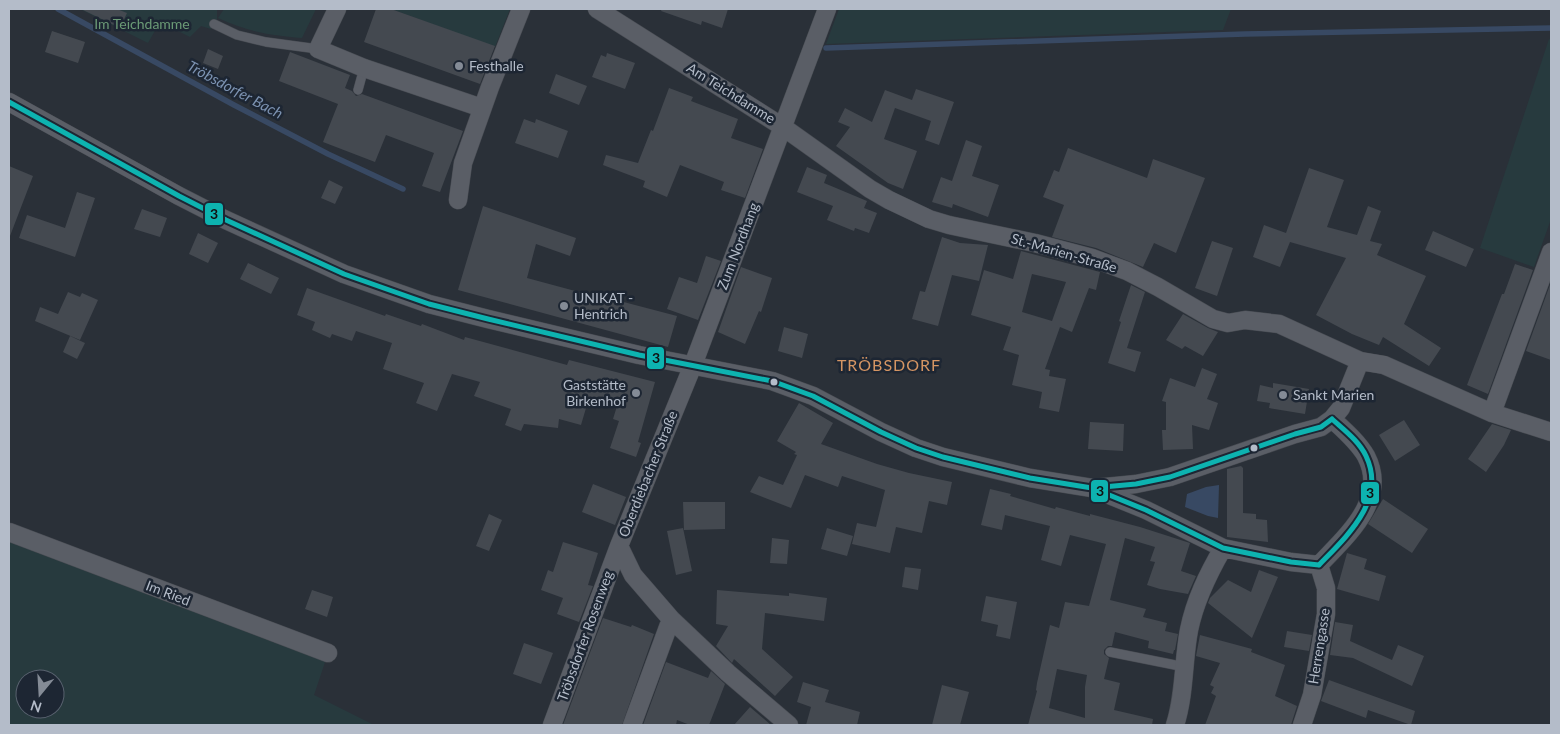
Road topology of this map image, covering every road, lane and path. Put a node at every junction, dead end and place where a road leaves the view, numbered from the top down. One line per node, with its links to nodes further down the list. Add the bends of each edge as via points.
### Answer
1 (337, 9): 6 (street)
2 (521, 9): 10 (street)
3 (597, 9): 11 (street, Am Teichdamme)
4 (827, 9): 11 (street, Am Teichdamme)
5 (214, 24): 6 (lane, via 237,35 266,42)
6 (318, 49): 7 (street)
7 (364, 68): 8 (lane); 10 (street)
8 (358, 90)
9 (9, 102): 15 (street, via 226,220 344,274 429,304)
10 (482, 108): 12 (street, via 463,163)
11 (783, 127): 14 (street, St.-Marien-Straße, via 870,190 929,219 1092,258 1158,286 1212,319 1228,323 1245,320 1279,324); 15 (street, Zum Nordhang)
12 (458, 200)
13 (1551, 252): 16 (street)
14 (1360, 360): 16 (street, St.-Marien-Straße, via 1384,365); 17 (street, via 1341,408)
15 (693, 365): 19 (street, via 786,386 813,396 916,448 943,457 1030,478); 21 (street, Oberdiebacher Straße)
16 (1492, 413): 18 (street, St.-Marien-Straße)
17 (1332, 419): 19 (street, via 1321,427 1170,477); 23 (street, via 1365,455 1373,480 1364,512 1354,528)
18 (1551, 432)
19 (1092, 488): 22 (street)
20 (9, 532): 26 (street, Im Ried)
21 (619, 546): 24 (street, Oberdiebacher Straße, via 633,575); 28 (street, Tröbsdorfer Rosenweg)
22 (1223, 548): 23 (street); 27 (street, via 1195,606)
23 (1319, 565): 32 (street, Herrengasse, via 1326,588 1326,614 1312,695)
24 (671, 619): 29 (street); 30 (street, Oberdiebacher Straße)
25 (1110, 652): 27 (lane)
26 (328, 653)
27 (1185, 667): 31 (street)
28 (552, 725)
29 (632, 725)
30 (789, 725)
31 (1175, 725)
32 (1302, 725)

